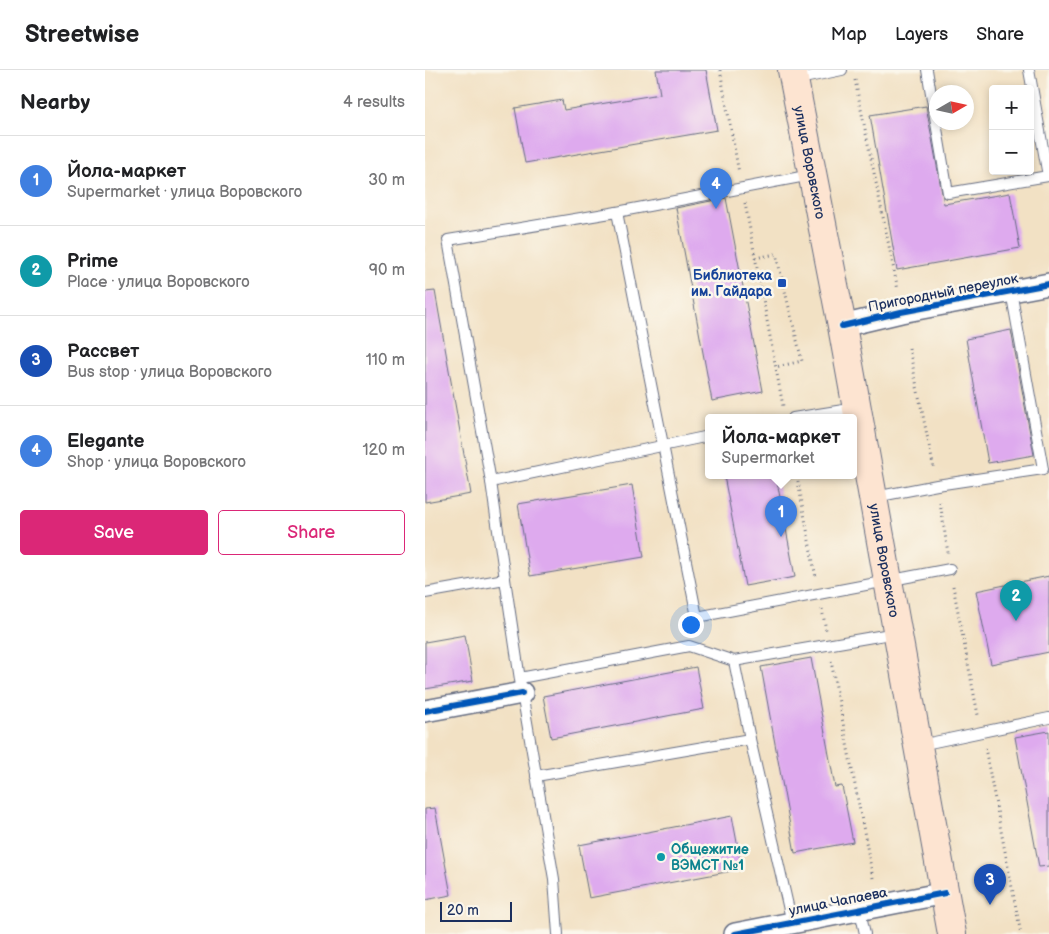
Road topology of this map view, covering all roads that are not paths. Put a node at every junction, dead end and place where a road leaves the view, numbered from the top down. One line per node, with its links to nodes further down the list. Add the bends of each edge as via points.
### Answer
1 (842, 70): 4 (lane)
2 (927, 70): 3 (lane, via 949,193 1048,176)
3 (1029, 70)
4 (793, 75): 5 (main road, улица Воровского)
5 (813, 174): 6 (lane); 9 (main road, улица Воровского)
6 (617, 212): 13 (lane); 14 (lane, via 448,240)
7 (1049, 284): 8 (street, Пригородный переулок)
8 (1011, 291): 9 (street, Пригородный переулок); 15 (lane, via 1043,469 937,484)
9 (842, 326): 10 (main road, улица Воровского)
10 (857, 408): 11 (lane); 15 (main road, улица Воровского)
11 (819, 414)
12 (705, 437): 13 (lane)
13 (663, 446): 14 (lane); 18 (lane, via 697,617)
14 (491, 482): 17 (lane)
15 (873, 498): 18 (main road, улица Воровского)
16 (950, 569): 18 (lane)
17 (505, 579): 19 (lane); 22 (lane)
18 (888, 580): 20 (main road, улица Воровского)
19 (425, 593)
20 (897, 633): 21 (lane); 26 (main road, улица Воровского)
21 (734, 661): 22 (lane, via 689,646); 25 (lane)
22 (521, 686): 23 (street); 27 (lane)
23 (425, 711)
24 (1049, 718): 26 (lane)
25 (750, 739): 27 (lane); 30 (lane)
26 (919, 745): 28 (main road, улица Воровского)
27 (537, 776): 31 (lane, via 554,879)
28 (945, 893): 29 (street, улица Чапаева); 34 (main road, улица Воровского)
29 (860, 910): 30 (street, улица Чапаева); 33 (lane)
30 (792, 923): 32 (street, улица Чапаева)
31 (558, 934)
32 (735, 934)
33 (865, 934)
34 (952, 934)

